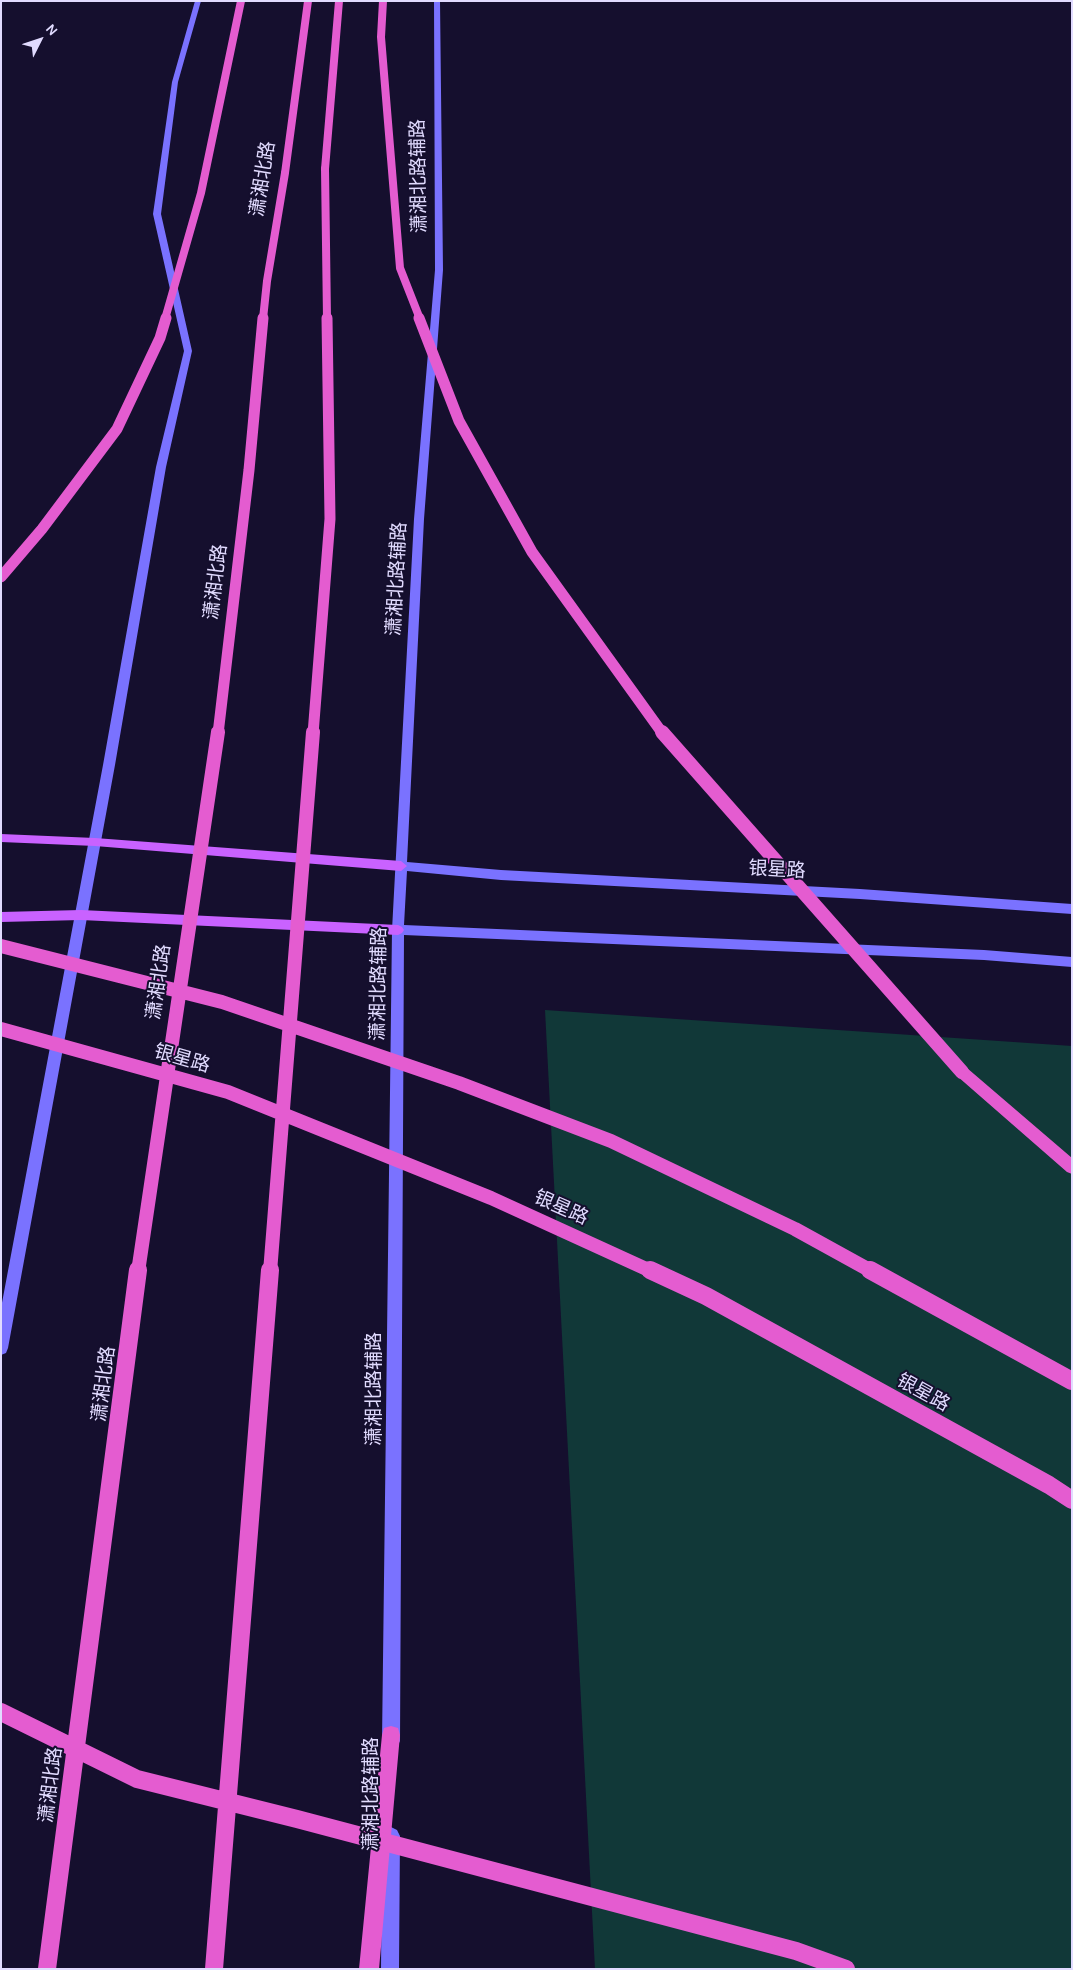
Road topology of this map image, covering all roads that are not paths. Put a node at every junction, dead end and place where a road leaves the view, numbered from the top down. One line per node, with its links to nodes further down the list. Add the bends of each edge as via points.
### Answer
1 (198, 1): 9 (main road, via 175,82 157,214 188,351 161,467)
2 (241, 1): 7 (highway, bridge, via 200,193 160,338 117,430)
3 (308, 1): 24 (highway, 潇湘北路, bridge, via 267,281 249,470 213,773 192,894 144,1226)
4 (339, 1): 25 (highway, bridge, via 325,169 330,519)
5 (383, 1): 18 (highway, bridge, via 381,37 400,268 459,421 532,552 655,724 962,1072)
6 (437, 1): 10 (main road, 潇湘北路辅路, via 439,270 419,519)
7 (1, 577)
8 (1, 838): 9 (main road, 银星路)
9 (95, 842): 10 (main road, 银星路); 12 (main road)
10 (400, 866): 11 (main road, 银星路, via 501,875); 14 (main road, 潇湘北路辅路)
11 (1072, 909)
12 (81, 916): 13 (main road); 14 (main road); 19 (main road)
13 (1, 918)
14 (398, 930): 16 (main road); 23 (main road, 潇湘北路辅路)
15 (1, 946): 20 (highway, bridge, via 222,1002 459,1082 611,1141 795,1229)
16 (1072, 962)
17 (1, 1029): 21 (highway, 银星路, bridge, via 228,1092 491,1198 706,1296)
18 (1072, 1167)
19 (1, 1348)
20 (1072, 1381)
21 (1072, 1500)
22 (1, 1712): 28 (highway, bridge, via 137,1779 796,1951)
23 (391, 1735): 26 (highway); 27 (main road, 潇湘北路辅路)
24 (47, 1969)
25 (214, 1969)
26 (369, 1969)
27 (390, 1969)
28 (846, 1969)

